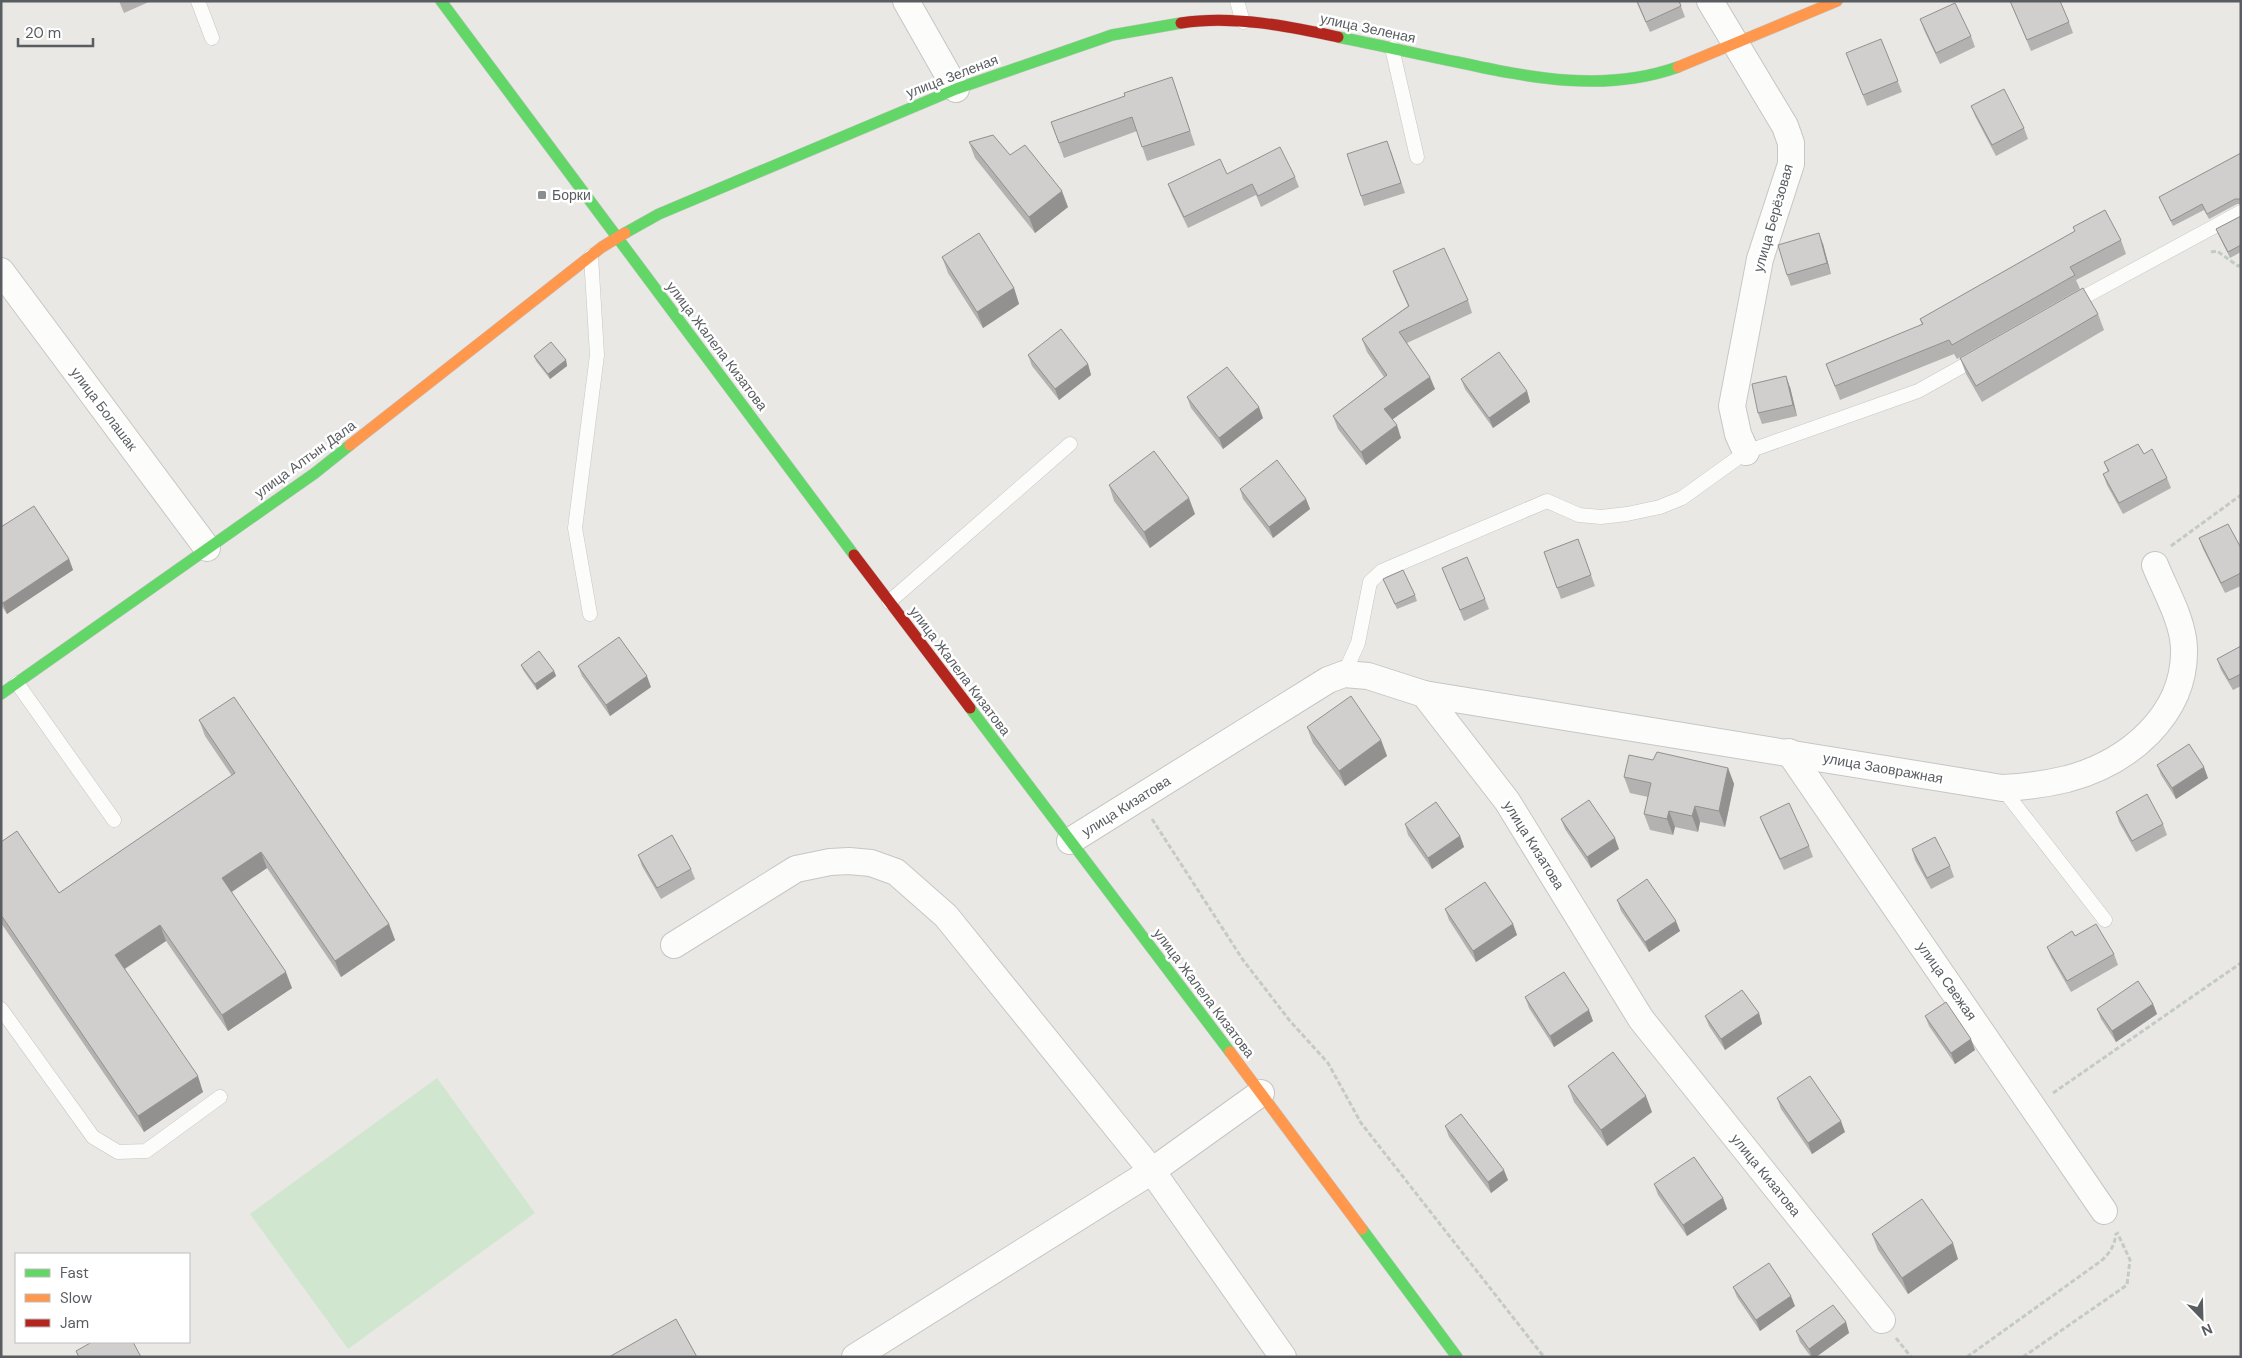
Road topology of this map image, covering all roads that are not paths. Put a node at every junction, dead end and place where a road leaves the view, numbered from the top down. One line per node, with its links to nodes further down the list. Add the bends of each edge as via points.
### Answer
1 (198, 1): 8 (lane)
2 (440, 1): 14 (street, улица Жалела Кизатова)
3 (906, 1): 11 (street)
4 (1237, 1): 7 (lane)
5 (1710, 1): 9 (street, улица Берёзовая)
6 (1837, 1): 9 (street, улица Зеленая)
7 (1243, 22): 10 (street, улица Зеленая, via 1286,26); 11 (street, улица Зеленая, via 1189,22 1112,35)
8 (212, 38)
9 (1736, 45): 10 (street, улица Зеленая, via 1662,73 1623,81 1568,82 1508,73); 20 (street, улица Берёзовая, via 1785,126 1791,143 1791,164 1760,259 1732,406)
10 (1392, 48): 12 (lane)
11 (956, 89): 14 (street, улица Зеленая, via 659,214)
12 (1417, 157)
13 (2241, 212): 17 (lane)
14 (618, 238): 15 (street, улица Алтын Дала); 23 (street, улица Жалела Кизатова)
15 (591, 256): 21 (street, улица Алтын Дала, via 315,473); 24 (lane, via 597,355 575,528)
16 (1, 271): 21 (street, улица Болашак)
17 (2060, 311)
18 (1993, 349): 20 (lane, via 1918,391)
19 (1070, 444): 23 (lane)
20 (1746, 452): 25 (lane, via 1682,498 1660,507 1601,517 1579,515 1547,501 1382,571 1370,582 1358,643)
21 (207, 548): 26 (street, улица Алтын Дала)
22 (2155, 565): 30 (street, улица Заовражная, via 2184,646 2182,675 2175,699 2159,724 2135,746 2068,779)
23 (888, 602): 32 (street, улица Жалела Кизатова)
24 (590, 614)
25 (1344, 674): 28 (street, улица Кизатова, via 1368,676); 32 (street, улица Кизатова, via 1300,697)
26 (17, 683): 27 (street, улица Алтын Дала); 31 (lane)
27 (1, 694)
28 (1424, 694): 29 (street, улица Заовражная); 40 (street, улица Кизатова, via 1507,801 1642,1019)
29 (1789, 752): 30 (street, улица Заовражная); 39 (street, улица Свежая)
30 (2002, 788): 33 (lane)
31 (114, 820)
32 (1070, 841): 36 (street, улица Жалела Кизатова)
33 (2105, 920)
34 (674, 945): 38 (street, via 796,869 812,864 848,861 871,863 896,872 946,916)
35 (1, 1009): 37 (lane, via 93,1137 118,1152 146,1151)
36 (1261, 1093): 38 (street); 43 (street, улица Жалела Кизатова)
37 (220, 1097)
38 (1152, 1171): 41 (street); 42 (street)
39 (2104, 1211)
40 (1882, 1320)
41 (855, 1357)
42 (1284, 1357)
43 (1457, 1357)

